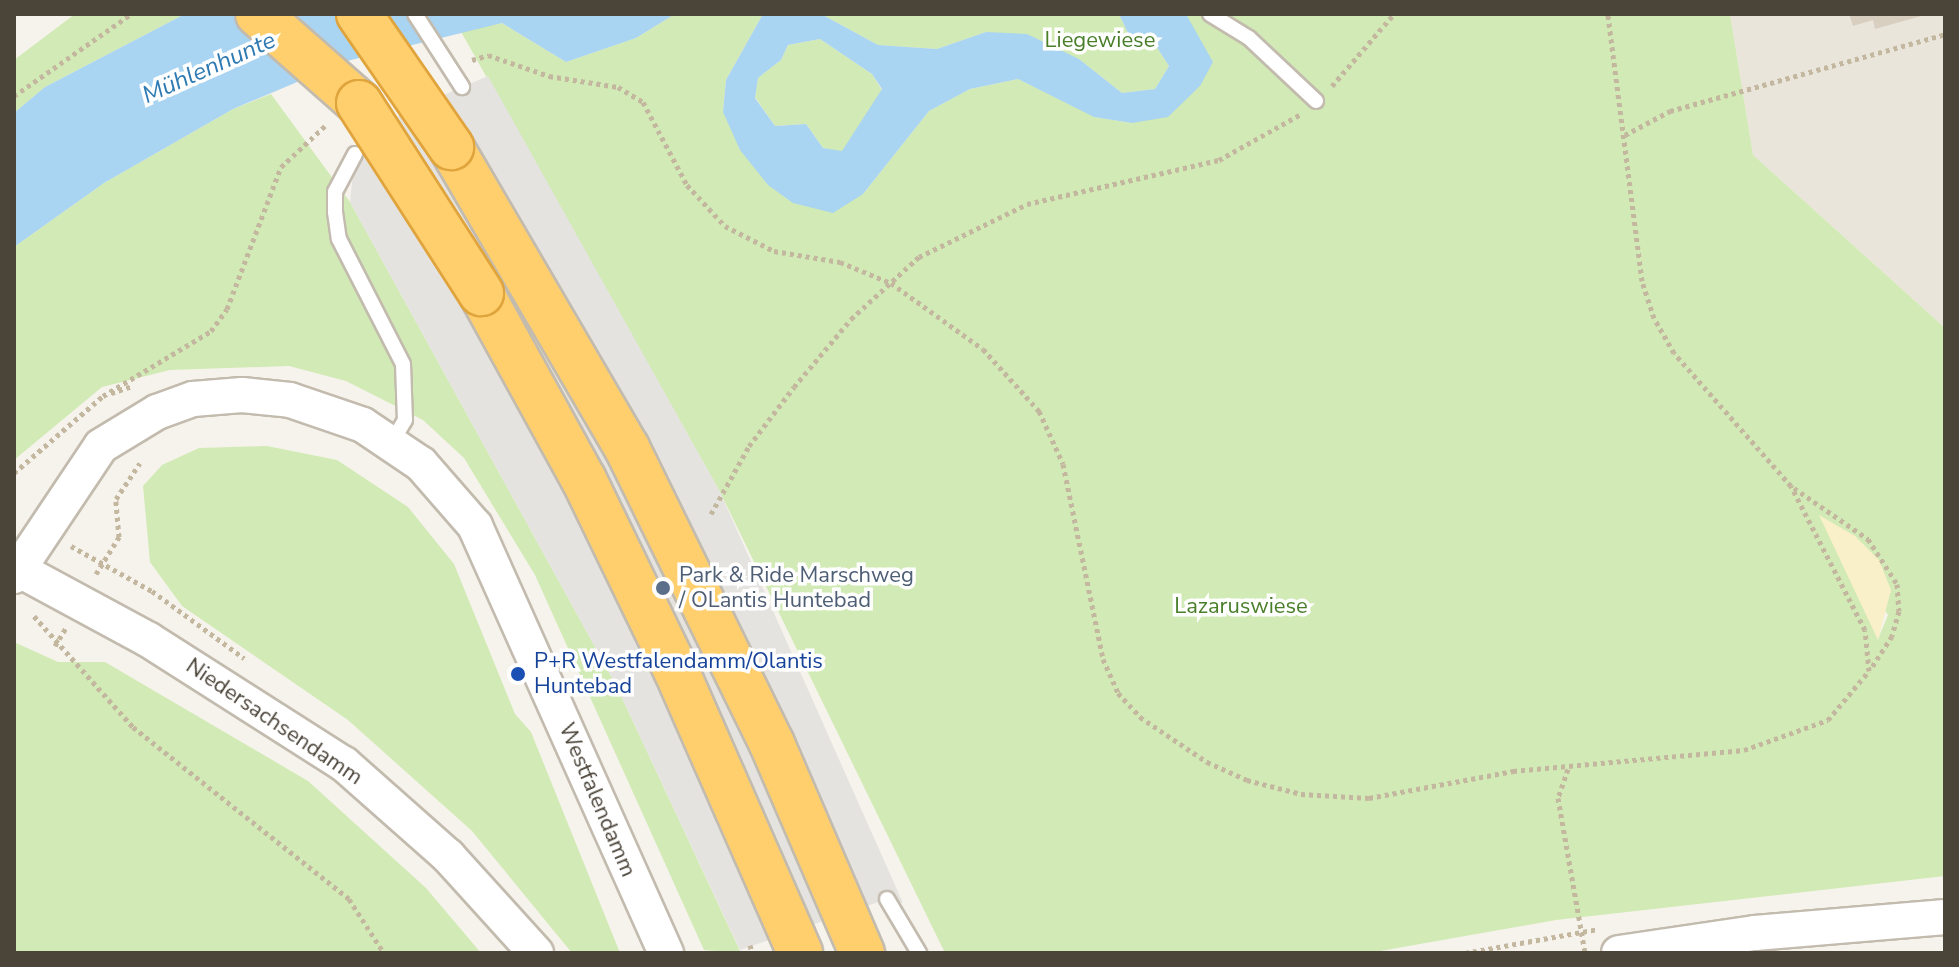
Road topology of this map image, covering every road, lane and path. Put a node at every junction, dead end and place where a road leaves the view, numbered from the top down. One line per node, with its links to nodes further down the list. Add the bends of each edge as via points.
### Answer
1 (131, 14): 13 (path)
2 (258, 14): 15 (highway)
3 (297, 14): 15 (highway)
4 (359, 14): 17 (highway, bridge)
5 (396, 14): 17 (highway, bridge)
6 (415, 14): 11 (lane)
7 (1210, 14): 14 (lane, via 1249,38)
8 (1394, 14): 14 (path)
9 (1608, 14): 16 (path)
10 (1945, 34): 16 (path, via 1670,111)
11 (447, 68): 12 (lane); 19 (path, via 488,55 549,76 618,87 643,102 687,185 725,226 774,251 840,262)
12 (462, 87)
13 (14, 96)
14 (1316, 101): 19 (path, via 1262,140 1219,160 1027,204 919,257)
15 (347, 112): 22 (path, via 281,167 227,309 211,331 103,396); 36 (highway, bridge, via 481,293 584,480)
16 (1625, 135): 23 (path, via 1642,281 1654,318 1674,353)
17 (451, 147): 37 (highway, via 627,448 766,731)
18 (355, 154): 20 (lane, via 335,192 335,212 339,239 403,364 405,420)
19 (891, 283): 24 (path, via 794,387 749,446); 28 (path, via 983,349 1039,411 1063,464 1103,659 1118,693 1140,717 1207,762 1301,794 1369,798 1513,771)
20 (392, 442): 26 (street, Westfalendamm, via 363,425 290,400 242,395 193,399 125,428 101,446); 34 (street, Westfalendamm, via 447,489 475,526)
21 (148, 457): 25 (path, via 128,474 116,499 119,537)
22 (14, 473)
23 (1791, 486): 27 (path, via 1865,630); 27 (path, via 1868,539 1897,584 1892,636)
24 (711, 514)
25 (102, 562)
26 (15, 571): 32 (path, via 38,626 133,727 349,899); 33 (street, Niedersachsendamm, via 149,640 344,764 448,856)
27 (1869, 671): 28 (path, via 1828,720 1795,736 1744,750)
28 (1568, 769): 39 (path, via 1558,798)
29 (887, 899): 38 (lane)
30 (1945, 917): 40 (street, via 1755,933)
31 (750, 945): 35 (path)
32 (384, 953)
33 (536, 953)
34 (666, 953)
35 (752, 953)
36 (800, 953)
37 (862, 953)
38 (919, 953)
39 (1585, 953)
40 (1619, 953)

